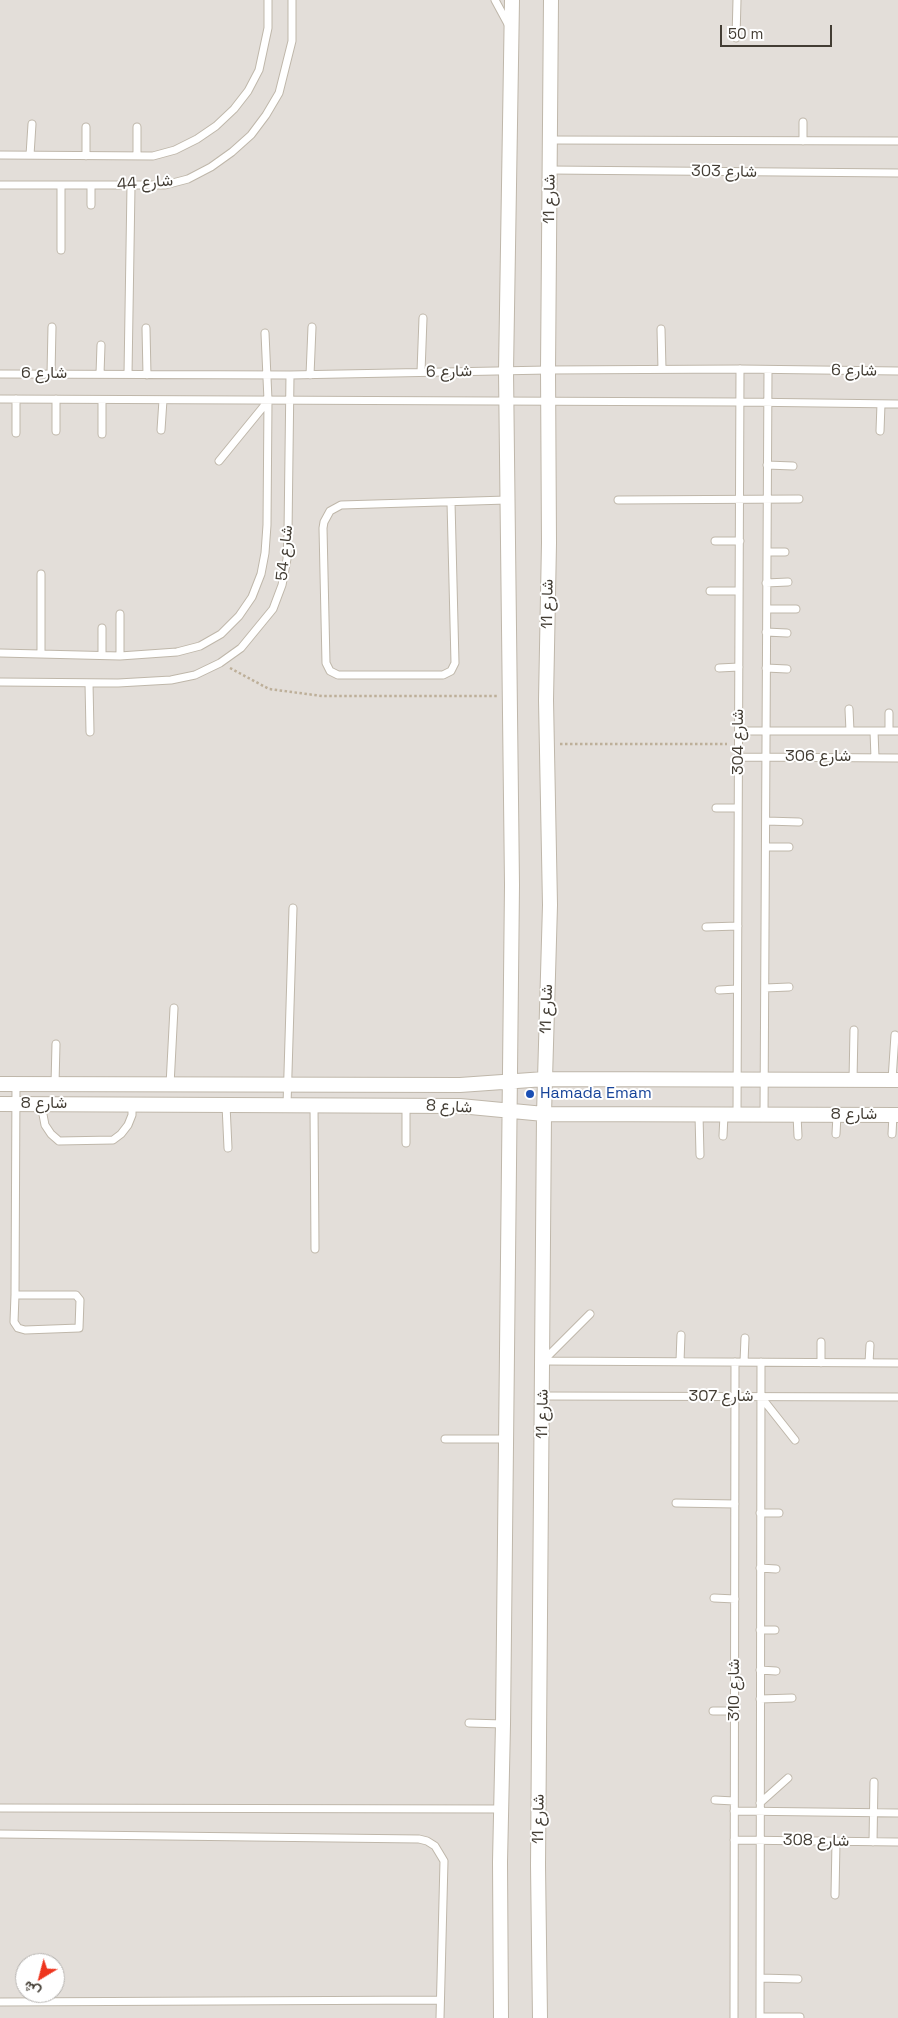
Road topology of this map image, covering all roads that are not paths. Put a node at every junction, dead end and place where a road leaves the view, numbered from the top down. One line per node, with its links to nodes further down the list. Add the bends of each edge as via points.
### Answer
1 (268, 0): 19 (lane, شارع 44, via 268,28 261,63 248,91 234,109 216,126 176,150)
2 (292, 0): 25 (lane, شارع 44, via 292,41 284,75 275,100 251,135 218,162 188,179 165,185)
3 (495, 0): 7 (lane)
4 (512, 0): 7 (street)
5 (551, 0): 13 (street, شارع 11)
6 (737, 0): 8 (lane)
7 (512, 30): 39 (street)
8 (736, 38)
9 (803, 122): 14 (lane)
10 (32, 124): 17 (lane)
11 (86, 127): 18 (lane)
12 (137, 127): 19 (lane)
13 (550, 140): 14 (lane, شارع 303); 20 (street, شارع 11)
14 (803, 141): 15 (lane, شارع 303)
15 (898, 141)
16 (0, 155): 17 (lane, شارع 44)
17 (30, 155): 18 (lane, شارع 44)
18 (86, 156): 19 (lane, شارع 44)
19 (137, 156)
20 (550, 170): 21 (lane, شارع 303); 37 (street, شارع 11)
21 (898, 173)
22 (0, 185): 23 (lane, شارع 44)
23 (61, 186): 24 (lane, شارع 44); 27 (lane)
24 (91, 186): 25 (lane, شارع 44); 26 (lane)
25 (131, 186): 45 (lane)
26 (91, 206)
27 (61, 250)
28 (422, 318): 41 (lane)
29 (52, 327): 43 (lane)
30 (312, 327): 49 (lane)
31 (146, 328): 46 (lane)
32 (661, 329): 35 (lane)
33 (265, 332): 47 (lane, شارع 54)
34 (101, 345): 44 (lane)
35 (662, 369): 36 (lane, شارع 6); 37 (lane, شارع 6)
36 (740, 369): 38 (lane, شارع 6); 59 (lane, شارع 304)
37 (548, 370): 39 (lane, شارع 6); 58 (street, شارع 11)
38 (768, 370): 40 (lane, شارع 6); 60 (lane, شارع 304)
39 (506, 371): 41 (lane, شارع 6); 57 (street)
40 (898, 371)
41 (421, 372): 49 (lane, شارع 6)
42 (0, 374): 43 (lane, شارع 6)
43 (51, 374): 44 (lane, شارع 6)
44 (100, 374): 45 (lane, شارع 6)
45 (128, 374): 46 (lane, شارع 6)
46 (146, 374): 47 (lane, شارع 6)
47 (268, 375): 48 (lane, شارع 6); 55 (lane, شارع 54)
48 (290, 375): 49 (lane, شارع 6); 56 (lane, شارع 54)
49 (310, 375)
50 (0, 399): 51 (lane, شارع 6)
51 (16, 399): 52 (lane, شارع 6); 66 (lane)
52 (56, 399): 53 (lane, شارع 6); 64 (lane)
53 (102, 400): 54 (lane, شارع 6); 67 (lane)
54 (163, 400): 55 (lane, شارع 6); 63 (lane)
55 (268, 400): 56 (lane, شارع 6); 68 (lane); 95 (lane, شارع 54, via 268,525 261,574 252,597 221,634 200,646 177,652)
56 (290, 400): 57 (lane, شارع 6); 101 (lane, شارع 54, via 287,558 273,609 241,648 194,675 171,680)
57 (507, 401): 58 (lane, شارع 6); 72 (street)
58 (548, 401): 59 (lane, شارع 6); 132 (street, شارع 11, via 550,905)
59 (740, 402): 60 (lane, شارع 6); 74 (lane, شارع 304)
60 (767, 402): 61 (lane, شارع 6); 69 (lane, شارع 304)
61 (881, 404): 62 (lane, شارع 6); 65 (lane)
62 (898, 404)
63 (161, 430)
64 (56, 431)
65 (880, 431)
66 (16, 434)
67 (102, 434)
68 (220, 461)
69 (767, 465): 70 (lane); 75 (lane, شارع 304)
70 (793, 466)
71 (799, 499): 75 (lane)
72 (507, 500): 76 (lane); 133 (street, via 512,885)
73 (618, 500): 74 (lane)
74 (740, 500): 75 (lane); 78 (lane, شارع 304)
75 (767, 500): 79 (lane, شارع 304)
76 (451, 502): 76 (lane, via 341,505 326,516 326,663 330,671 338,675 443,675 451,671 455,662)
77 (715, 541): 78 (lane)
78 (740, 541): 84 (lane, شارع 304)
79 (767, 552): 80 (lane); 83 (lane, شارع 304)
80 (785, 552)
81 (41, 574): 93 (lane)
82 (788, 582): 83 (lane)
83 (766, 583): 86 (lane, شارع 304)
84 (739, 591): 85 (lane); 96 (lane, شارع 304)
85 (710, 592)
86 (766, 609): 87 (lane); 90 (lane, شارع 304)
87 (796, 610)
88 (120, 614): 95 (lane)
89 (102, 628): 94 (lane)
90 (766, 632): 91 (lane); 98 (lane, شارع 304)
91 (787, 633)
92 (0, 653): 93 (lane, شارع 54)
93 (41, 654): 94 (lane, شارع 54)
94 (102, 655): 95 (lane, شارع 54)
95 (120, 656)
96 (739, 667): 97 (lane); 104 (lane, شارع 304)
97 (719, 668)
98 (766, 668): 99 (lane); 105 (lane, شارع 304)
99 (787, 669)
100 (0, 682): 101 (lane, شارع 54)
101 (90, 683): 110 (lane)
102 (849, 709): 106 (lane)
103 (889, 713): 108 (lane)
104 (739, 731): 105 (lane, شارع 306); 112 (lane, شارع 304)
105 (766, 731): 106 (lane, شارع 306); 111 (lane, شارع 304)
106 (850, 731): 107 (lane, شارع 306)
107 (874, 731): 108 (lane, شارع 306); 113 (lane)
108 (889, 731): 109 (lane, شارع 306)
109 (898, 731)
110 (90, 732)
111 (766, 757): 112 (lane, شارع 306); 113 (lane, شارع 306); 117 (lane, شارع 304)
112 (739, 758): 116 (lane, شارع 304)
113 (875, 758): 114 (lane, شارع 306)
114 (898, 758)
115 (716, 808): 116 (lane)
116 (738, 808): 122 (lane, شارع 304)
117 (766, 821): 118 (lane); 119 (lane, شارع 304)
118 (799, 822)
119 (766, 847): 120 (lane); 125 (lane, شارع 304)
120 (788, 847)
121 (293, 908): 142 (lane)
122 (738, 926): 123 (lane); 126 (lane, شارع 304)
123 (706, 927)
124 (790, 987): 125 (lane)
125 (765, 988): 135 (lane, شارع 304)
126 (738, 989): 127 (lane); 134 (lane, شارع 304)
127 (719, 990)
128 (174, 1008): 141 (lane)
129 (854, 1030): 136 (lane)
130 (894, 1035): 137 (lane)
131 (56, 1044): 140 (lane)
132 (545, 1079): 133 (street, شارع 8); 134 (street, شارع 8); 152 (street, شارع 11)
133 (509, 1080): 142 (street, شارع 8, via 460,1085); 151 (street)
134 (737, 1080): 135 (street, شارع 8); 156 (lane, شارع 304)
135 (764, 1080): 136 (street, شارع 8); 153 (lane, شارع 304)
136 (853, 1080): 137 (street, شارع 8)
137 (895, 1080)
138 (0, 1084): 139 (street, شارع 8)
139 (16, 1084): 140 (street, شارع 8); 144 (lane)
140 (55, 1084): 141 (street, شارع 8)
141 (170, 1085): 142 (street, شارع 8)
142 (288, 1085): 148 (lane)
143 (0, 1104): 144 (street, شارع 8)
144 (16, 1104): 145 (street, شارع 8); 167 (lane)
145 (41, 1104): 146 (street, شارع 8); 146 (lane, via 45,1125 59,1141 113,1140 128,1125)
146 (132, 1104): 147 (street, شارع 8)
147 (226, 1105): 148 (street, شارع 8); 164 (lane)
148 (288, 1105): 149 (street, شارع 8)
149 (314, 1105): 150 (street, شارع 8); 166 (lane)
150 (406, 1105): 151 (street, شارع 8, via 460,1106); 163 (lane)
151 (509, 1112): 152 (street, شارع 8); 186 (street)
152 (544, 1114): 155 (street, شارع 8); 173 (street, شارع 11)
153 (764, 1114): 156 (street, شارع 8); 157 (street, شارع 8)
154 (895, 1114): 158 (street, شارع 8); 160 (lane)
155 (700, 1115): 156 (street, شارع 8); 165 (lane)
156 (730, 1115): 161 (lane, شارع 304)
157 (797, 1115): 158 (street, شارع 8); 162 (lane)
158 (837, 1115): 159 (lane)
159 (836, 1134)
160 (892, 1134)
161 (724, 1136)
162 (798, 1136)
163 (406, 1143)
164 (228, 1148)
165 (700, 1155)
166 (315, 1249)
167 (15, 1295): 167 (lane, via 14,1322 18,1328 79,1328 80,1300 76,1295)
168 (590, 1314): 173 (lane)
169 (681, 1335): 174 (lane)
170 (745, 1338): 176 (lane)
171 (821, 1342): 178 (lane)
172 (870, 1344): 179 (lane)
173 (543, 1360): 174 (lane); 181 (street, شارع 11)
174 (680, 1362): 175 (lane)
175 (736, 1362): 176 (lane); 182 (lane, شارع 310)
176 (744, 1362): 177 (lane)
177 (761, 1362): 178 (lane); 183 (lane, شارع 310)
178 (821, 1363): 179 (lane)
179 (870, 1363): 180 (lane)
180 (898, 1364)
181 (543, 1396): 182 (lane, شارع 307); 231 (street, شارع 11, via 538,1865)
182 (735, 1397): 183 (lane, شارع 307); 189 (lane, شارع 310)
183 (761, 1397): 184 (lane, شارع 307); 187 (lane); 190 (lane, شارع 310)
184 (898, 1397)
185 (445, 1439): 186 (lane)
186 (506, 1439): 205 (street)
187 (795, 1440)
188 (676, 1503): 189 (lane)
189 (735, 1504): 195 (lane, شارع 310)
190 (760, 1513): 191 (lane); 192 (lane, شارع 310)
191 (779, 1513)
192 (760, 1568): 193 (lane); 196 (lane, شارع 310)
193 (776, 1569)
194 (714, 1598): 195 (lane)
195 (735, 1598): 203 (lane, شارع 310)
196 (760, 1630): 197 (lane); 198 (lane, شارع 310)
197 (775, 1630)
198 (760, 1670): 199 (lane); 201 (lane, شارع 310)
199 (776, 1670)
200 (792, 1698): 201 (lane)
201 (760, 1699): 210 (lane, شارع 310)
202 (714, 1710): 203 (lane)
203 (734, 1711): 209 (lane, شارع 310)
204 (469, 1723): 205 (lane)
205 (503, 1724): 212 (street)
206 (788, 1778): 210 (lane)
207 (874, 1782): 215 (lane)
208 (714, 1800): 209 (lane)
209 (734, 1801): 213 (lane, شارع 310)
210 (760, 1803): 214 (lane, شارع 310)
211 (0, 1808): 212 (lane)
212 (501, 1809): 230 (street)
213 (734, 1811): 214 (lane, شارع 308); 218 (lane, شارع 310)
214 (760, 1811): 215 (lane, شارع 308); 219 (lane, شارع 310)
215 (874, 1813): 216 (lane, شارع 308); 221 (lane)
216 (898, 1813)
217 (0, 1834): 226 (lane, via 427,1841 441,1853 444,1861)
218 (734, 1840): 219 (lane, شارع 308); 232 (lane, شارع 310)
219 (760, 1841): 220 (lane, شارع 308); 224 (lane, شارع 310)
220 (836, 1842): 221 (lane, شارع 308); 223 (lane)
221 (873, 1842): 222 (lane, شارع 308)
222 (898, 1842)
223 (835, 1895)
224 (760, 1978): 225 (lane); 233 (lane, شارع 310)
225 (798, 1979)
226 (440, 2000): 227 (lane); 229 (lane)
227 (0, 2002)
228 (800, 2017): 233 (lane)
229 (440, 2018)
230 (501, 2018)
231 (540, 2018)
232 (734, 2018)
233 (760, 2018)

